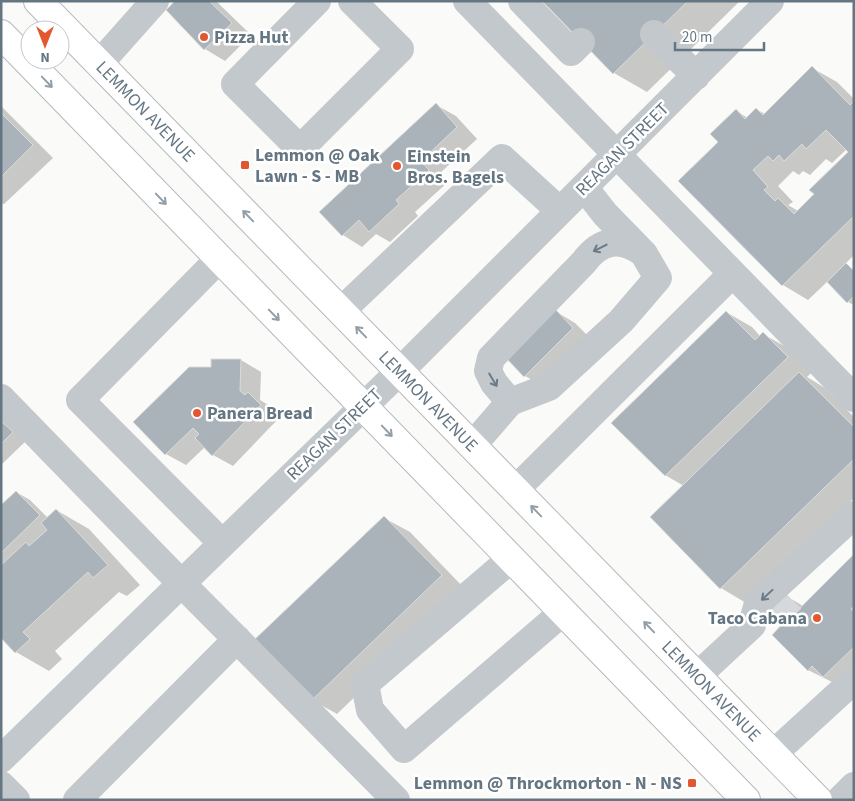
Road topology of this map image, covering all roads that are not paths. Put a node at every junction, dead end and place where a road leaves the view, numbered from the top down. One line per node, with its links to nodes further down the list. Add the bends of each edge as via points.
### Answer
1 (38, 1): 11 (main road, LEMMON AVENUE)
2 (318, 1): 3 (street, via 235,84 300,149 400,49)
3 (352, 1)
4 (467, 1): 13 (street)
5 (522, 1): 10 (street, via 571,52)
6 (770, 1): 12 (street, REAGAN STREET)
7 (153, 2): 11 (street)
8 (1, 34): 17 (main road, one-way to 17)
9 (654, 34): 12 (street)
10 (582, 42)
11 (99, 64): 19 (main road, LEMMON AVENUE, one-way to 11)
12 (696, 76): 13 (street, REAGAN STREET)
13 (617, 155): 14 (street, REAGAN STREET); 18 (street)
14 (584, 187): 15 (street, REAGAN STREET); 16 (street)
15 (560, 211): 19 (street, via 502,158); 20 (street, REAGAN STREET)
16 (644, 254): 23 (street, via 658,278 621,321 549,387); 23 (street, one-way to 23, via 624,243 612,242 596,249 490,358 488,371)
17 (219, 259): 24 (main road, one-way to 24); 29 (street, via 80,400)
18 (732, 274): 22 (street); 26 (street)
19 (341, 311): 20 (main road, LEMMON AVENUE, one-way to 19)
20 (400, 371): 24 (street, REAGAN STREET); 25 (main road, LEMMON AVENUE)
21 (1, 398): 31 (street)
22 (854, 398)
23 (510, 402): 25 (street)
24 (363, 406): 29 (street, REAGAN STREET); 30 (main road, one-way to 30)
25 (472, 446): 26 (main road, LEMMON AVENUE)
26 (515, 490): 35 (main road, LEMMON AVENUE, one-way to 26)
27 (854, 514): 28 (street)
28 (824, 542): 33 (street, one-way to 33, via 758,603); 33 (street, via 824,561 770,622)
29 (222, 544): 31 (street, REAGAN STREET)
30 (511, 559): 32 (main road); 32 (street, via 365,684 370,710 404,749)
31 (181, 583): 34 (street); 38 (street, REAGAN STREET)
32 (563, 612): 44 (main road)
33 (752, 625): 35 (street)
34 (237, 639): 42 (street); 43 (street)
35 (697, 676): 37 (main road, LEMMON AVENUE)
36 (854, 680): 37 (street)
37 (773, 754): 45 (main road, LEMMON AVENUE)
38 (1, 759)
39 (1, 785): 41 (street)
40 (854, 786): 46 (street)
41 (16, 800)
42 (77, 800)
43 (396, 800)
44 (746, 800)
45 (818, 800)
46 (840, 800)

